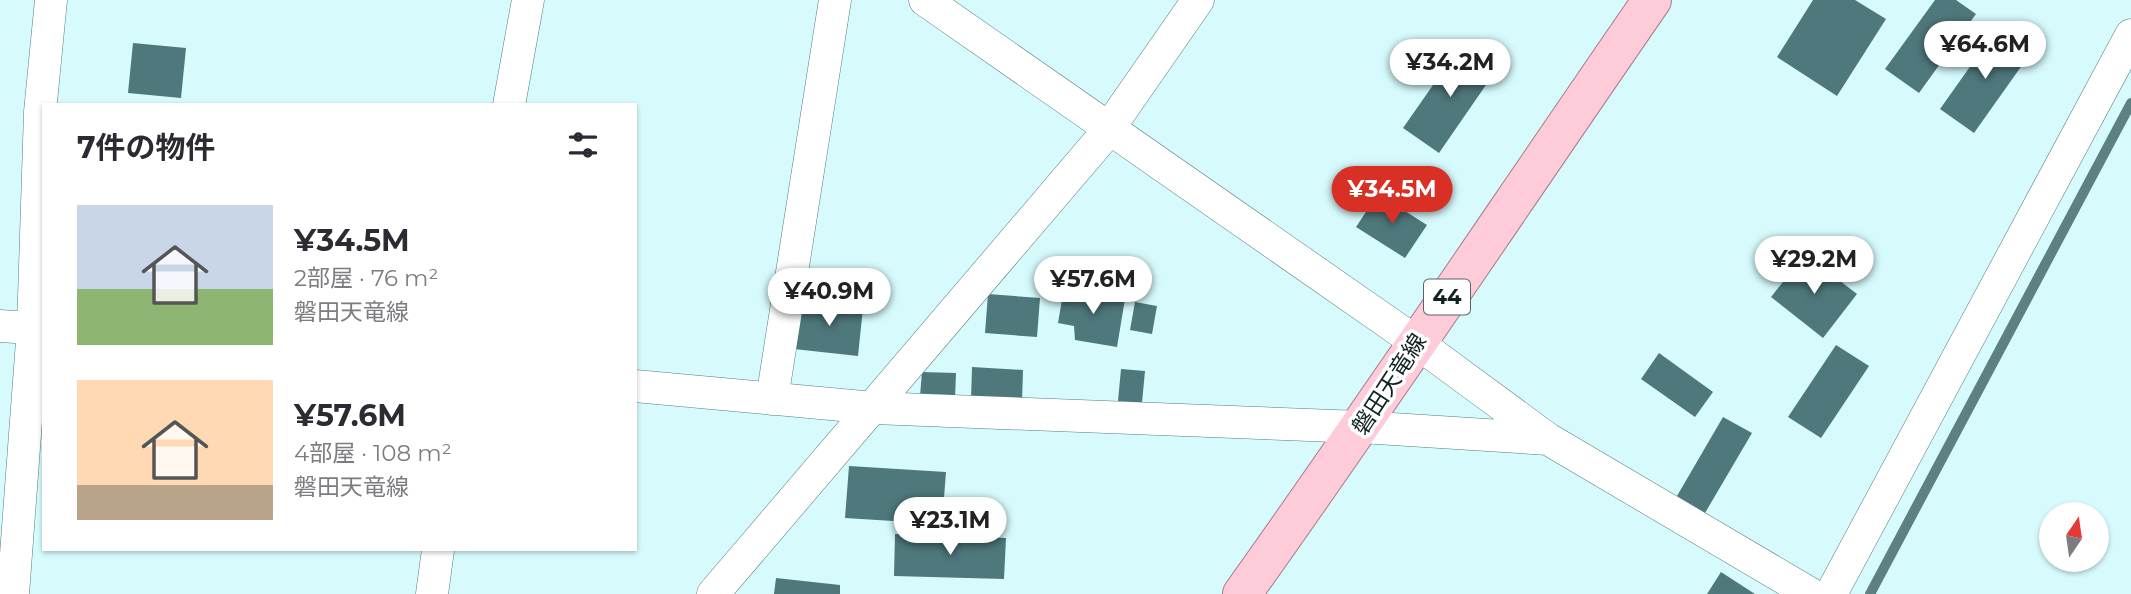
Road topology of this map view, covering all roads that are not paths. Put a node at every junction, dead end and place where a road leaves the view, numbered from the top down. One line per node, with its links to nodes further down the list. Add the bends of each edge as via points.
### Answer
1 (51, 0): 11 (street, via 40,112)
2 (528, 0): 8 (street)
3 (835, 0): 14 (street)
4 (925, 0): 9 (street)
5 (1198, 0): 9 (street)
6 (1652, 0): 12 (main road, 磐田天竜線 / 44)
7 (2131, 35): 24 (street)
8 (509, 103)
9 (1110, 128): 12 (street); 15 (street)
10 (0, 326): 11 (street)
11 (38, 328): 19 (street)
12 (1416, 342): 16 (main road, 磐田天竜線 / 44); 17 (street)
13 (637, 386): 14 (street)
14 (772, 399): 15 (street)
15 (874, 408): 16 (street); 21 (street)
16 (1362, 427): 17 (street); 22 (main road, 磐田天竜線 / 44)
17 (1548, 439): 23 (street)
18 (438, 551): 20 (street)
19 (13, 594)
20 (432, 594)
21 (713, 594)
22 (1242, 594)
23 (1811, 594)
24 (1831, 594)

